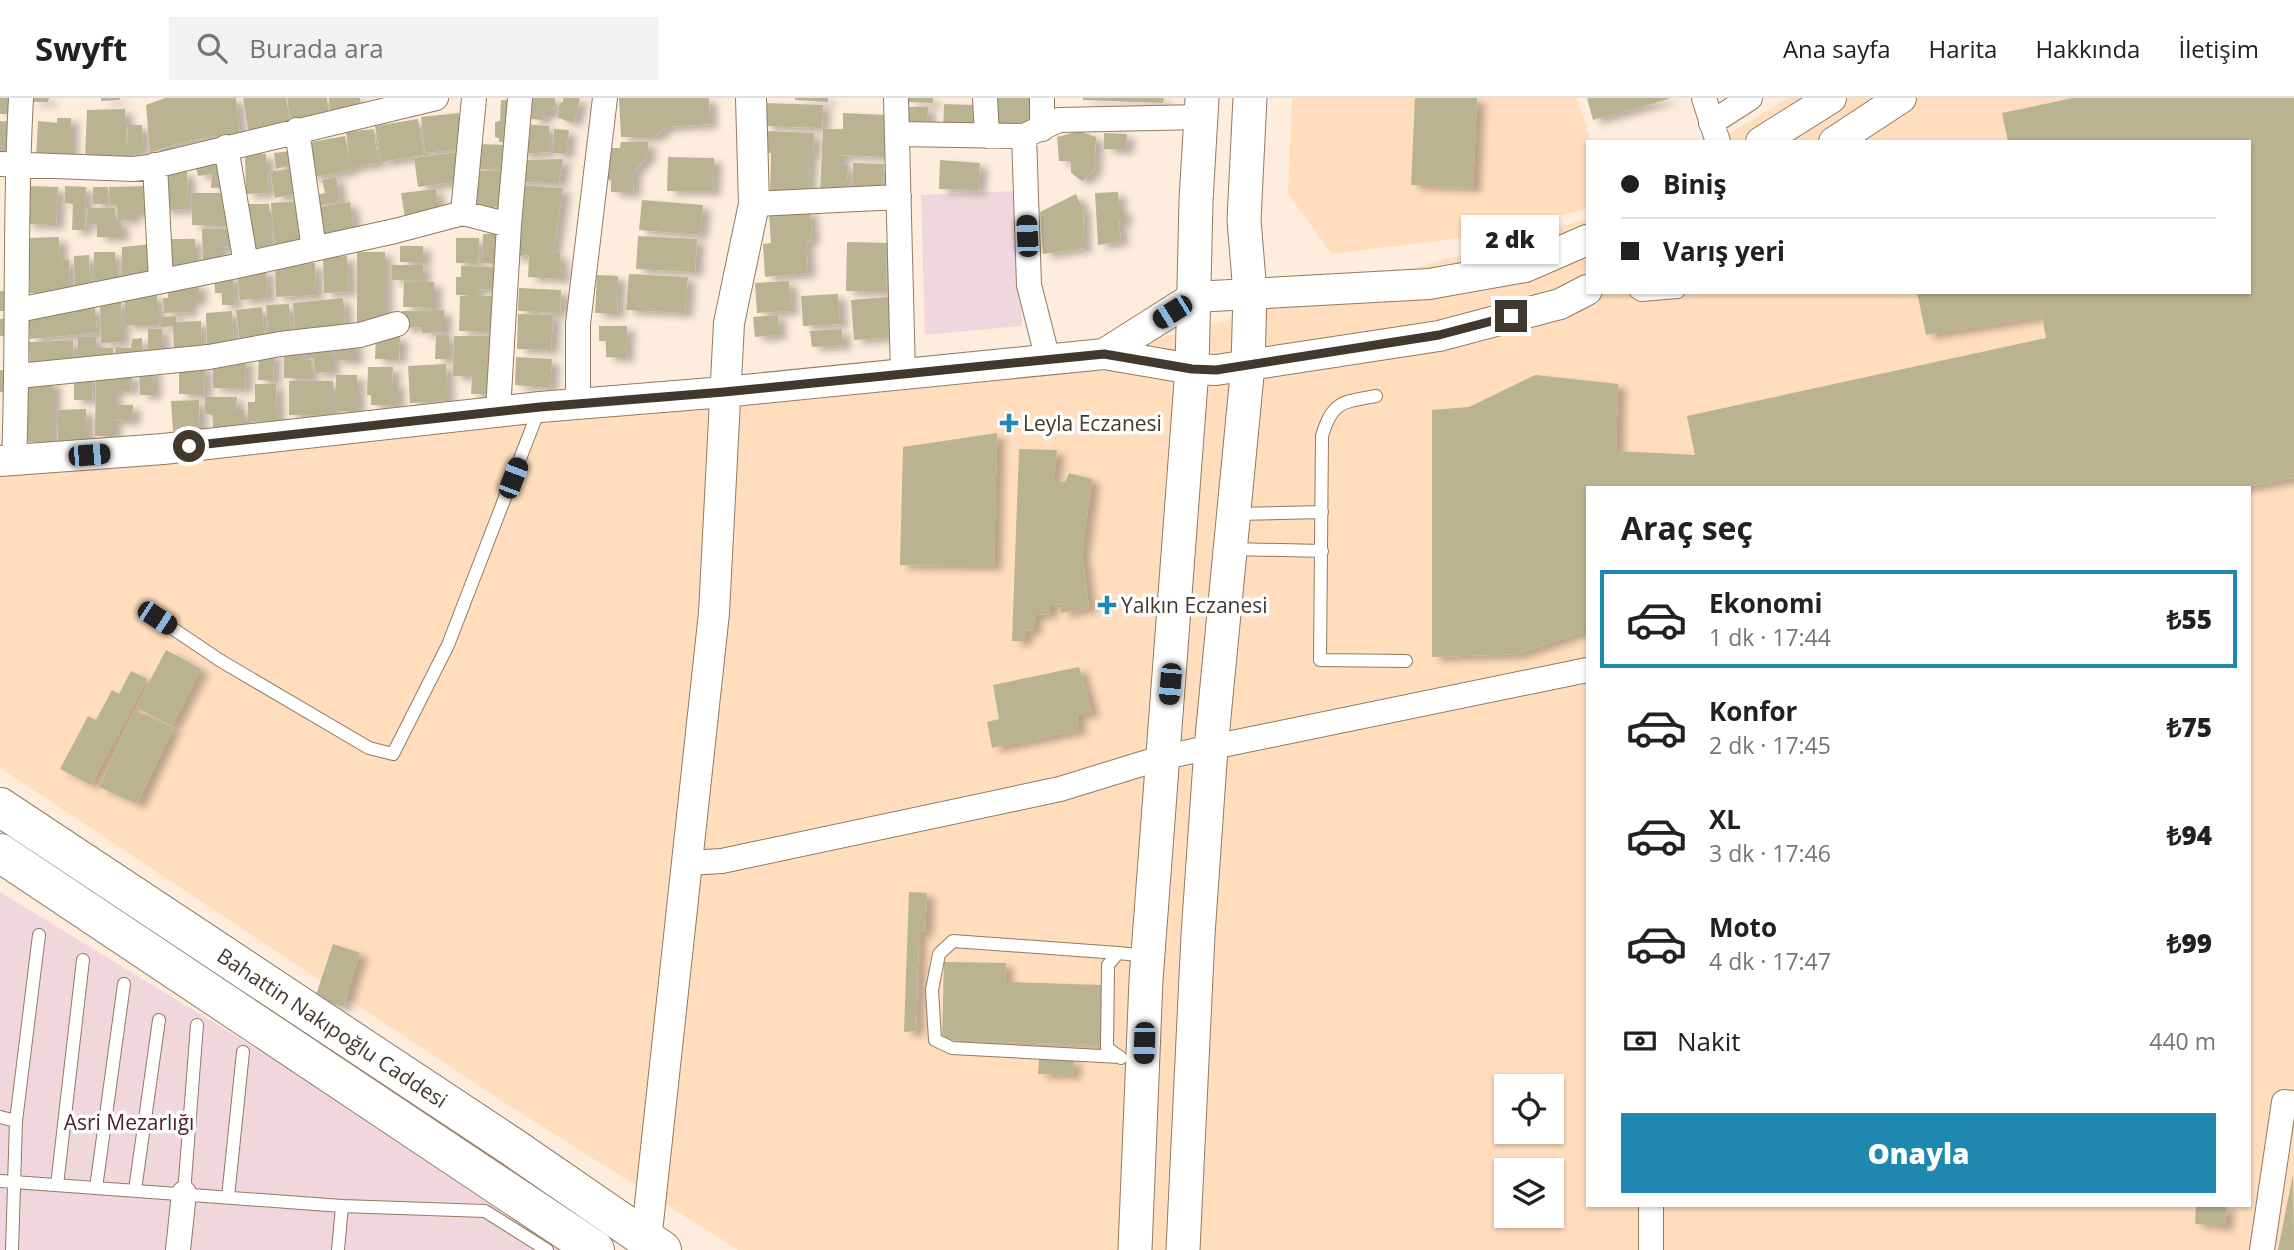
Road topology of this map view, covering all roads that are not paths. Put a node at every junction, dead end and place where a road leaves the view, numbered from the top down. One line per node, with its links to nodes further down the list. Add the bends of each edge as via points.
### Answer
1 (21, 98): 24 (street)
2 (436, 98): 16 (street)
3 (474, 98): 28 (street)
4 (520, 98): 29 (street)
5 (605, 98): 47 (street, via 578,324)
6 (751, 98): 27 (street)
7 (896, 98): 19 (street)
8 (985, 98): 20 (street)
9 (1042, 98): 17 (street)
10 (1250, 98): 35 (main road, via 1244,220)
11 (1704, 98): 18 (street)
12 (1750, 98): 18 (street)
13 (1831, 98): 21 (street)
14 (1901, 98): 22 (street)
15 (1202, 107): 17 (street, via 1059,120); 36 (main road)
16 (297, 131): 23 (street); 31 (street)
17 (1033, 132): 20 (street); 40 (street, via 1029,285)
18 (1714, 132)
19 (897, 134): 20 (street); 26 (street)
20 (986, 135)
21 (1763, 140)
22 (1837, 140)
23 (226, 147): 25 (street); 32 (street)
24 (8, 164): 25 (street, via 134,169); 37 (street)
25 (155, 165): 33 (street)
26 (899, 197): 27 (street); 43 (street)
27 (754, 204): 45 (street, via 729,323)
28 (463, 213): 29 (street); 31 (street)
29 (509, 225): 49 (street)
30 (1586, 240): 35 (street, via 1525,267 1429,284)
31 (314, 249): 32 (street)
32 (246, 264): 33 (street)
33 (161, 281): 37 (street)
34 (1586, 291): 41 (street, via 1560,304 1439,335)
35 (1250, 293): 36 (street); 41 (main road)
36 (1194, 297): 39 (street); 42 (main road)
37 (18, 310): 44 (street)
38 (397, 324): 44 (street, via 360,335 209,357)
39 (1104, 354): 40 (street); 42 (street)
40 (1048, 360): 43 (street)
41 (1248, 365): 42 (street); 52 (main road)
42 (1192, 369): 59 (main road)
43 (903, 375): 45 (street)
44 (18, 376): 50 (street)
45 (724, 392): 47 (street); 62 (street, via 714,613)
46 (1376, 396): 51 (lane, via 1344,401 1328,415 1322,436)
47 (578, 404): 48 (street)
48 (540, 407): 49 (street); 55 (lane, via 448,645 393,754 369,748)
49 (498, 411): 50 (street, via 163,449)
50 (7, 461)
51 (1322, 512): 52 (lane); 54 (lane)
52 (1234, 514): 53 (main road)
53 (1230, 549): 54 (lane); 58 (main road)
54 (1322, 551): 56 (lane, via 1320,660)
55 (157, 618)
56 (1406, 661)
57 (1586, 670): 58 (street)
58 (1211, 748): 59 (street); 90 (main road)
59 (1164, 757): 62 (street, via 1060,789 722,861); 64 (main road)
60 (0, 807): 83 (main road, Bahattin Nakıpoğlu Caddesi)
61 (4, 860): 88 (main road, Bahattin Nakıpoğlu Caddesi)
62 (687, 863): 83 (street)
63 (39, 935): 73 (lane)
64 (1133, 955): 70 (main road); 70 (lane, via 953,941 939,954 932,990 935,1040 952,1048)
65 (83, 960): 76 (lane)
66 (124, 984): 77 (lane)
67 (159, 1020): 78 (lane)
68 (197, 1025): 79 (lane)
69 (243, 1052): 80 (lane)
70 (1131, 1061): 89 (main road)
71 (2294, 1103): 92 (street, via 2284,1102)
72 (0, 1117): 73 (lane)
73 (16, 1121): 75 (lane)
74 (0, 1181): 75 (lane)
75 (14, 1182): 76 (lane); 84 (lane)
76 (57, 1185): 77 (lane)
77 (96, 1188): 78 (lane)
78 (135, 1189): 79 (lane)
79 (184, 1193): 80 (lane); 85 (street)
80 (228, 1197): 81 (lane)
81 (342, 1206): 86 (lane); 87 (lane, via 485,1211)
82 (1651, 1207): 91 (street)
83 (654, 1245)
84 (12, 1250)
85 (178, 1250)
86 (338, 1250)
87 (547, 1250)
88 (595, 1250)
89 (1135, 1250)
90 (1183, 1250)
91 (1651, 1250)
92 (2262, 1250)

